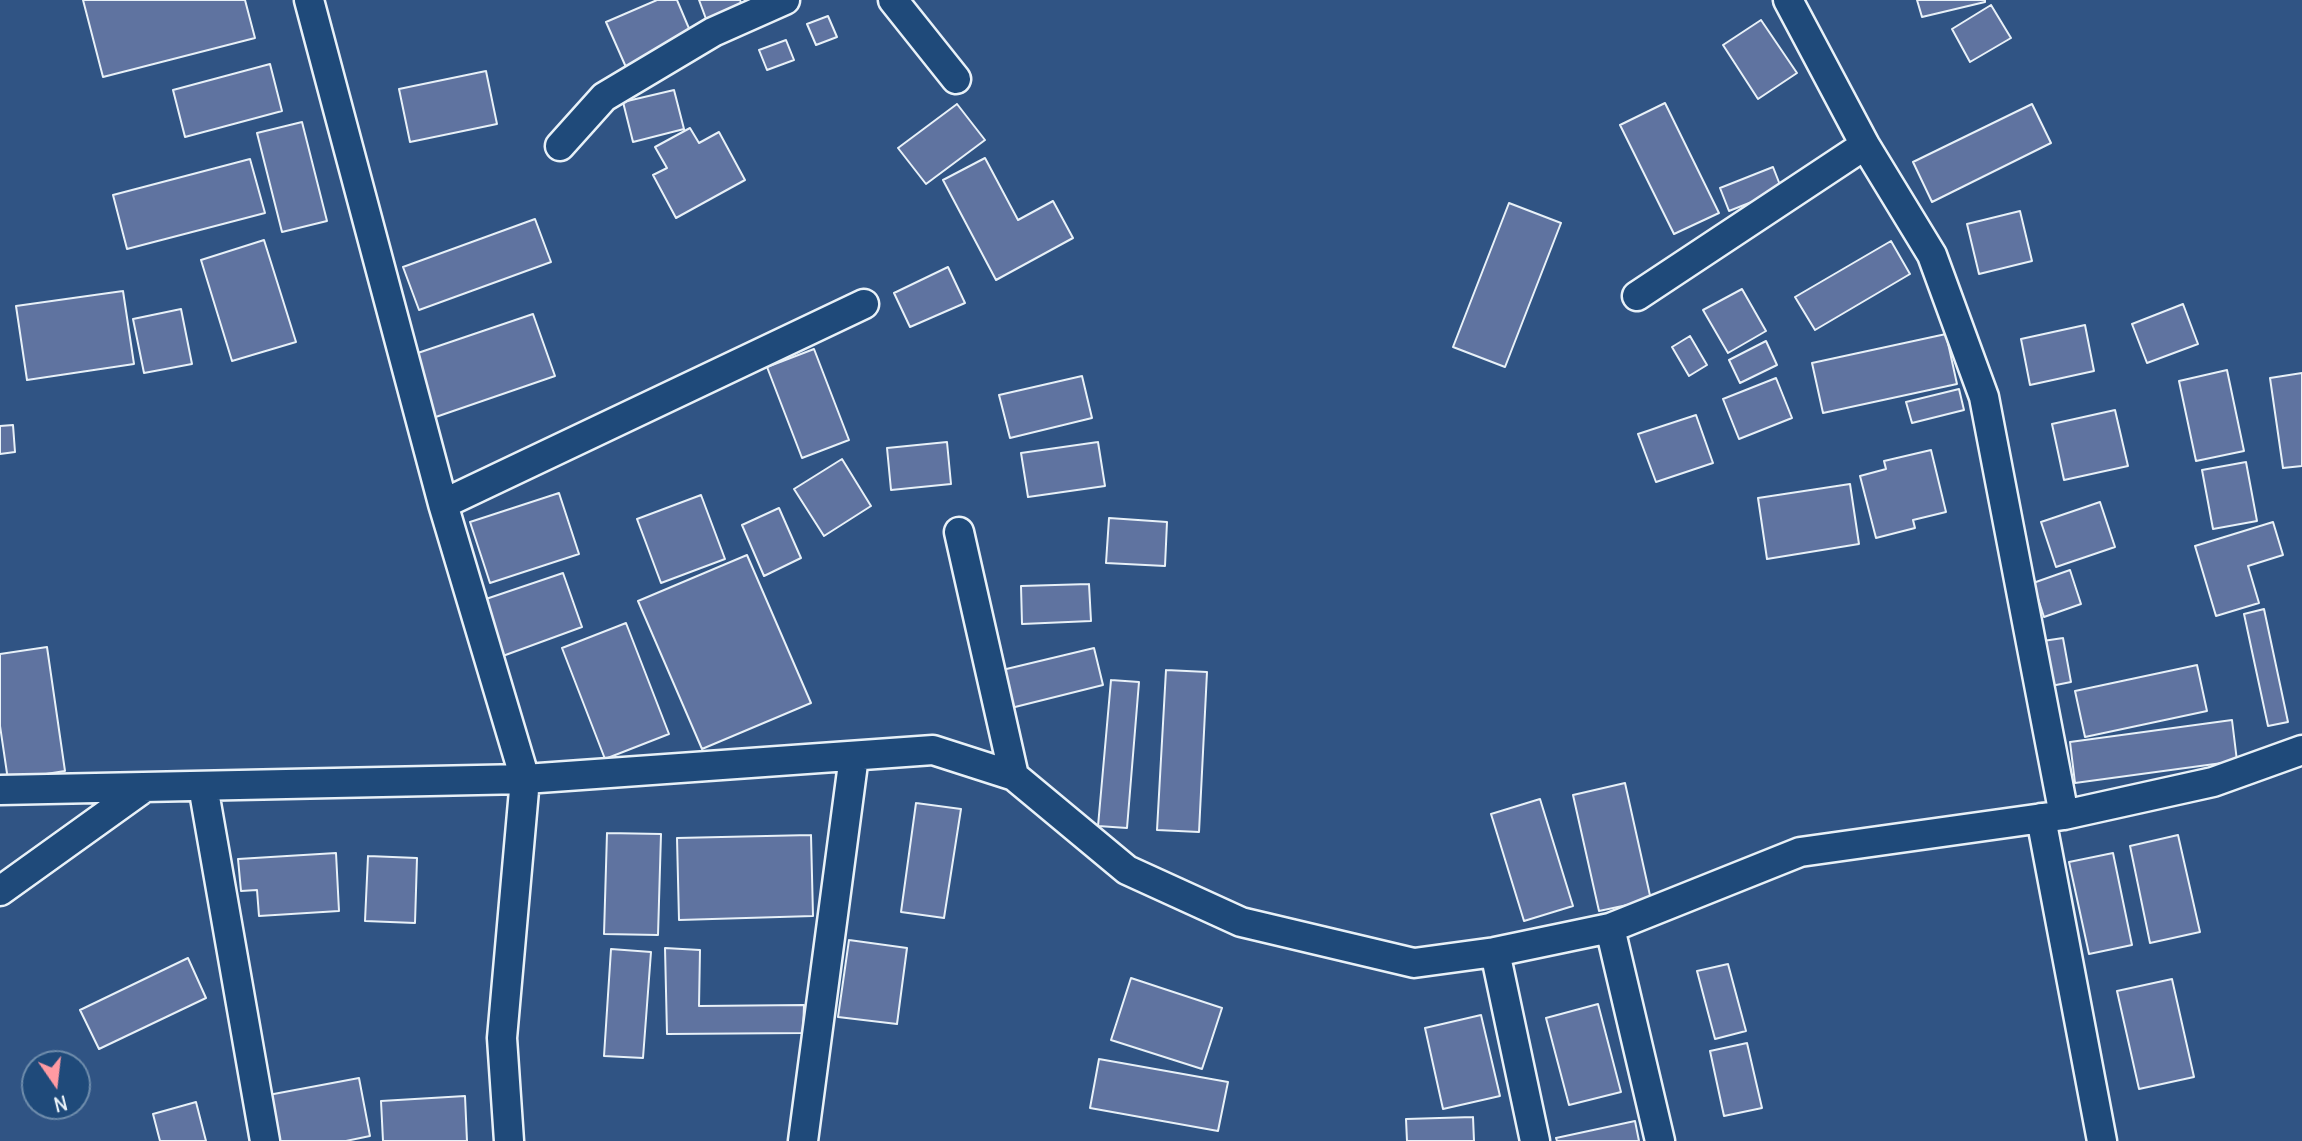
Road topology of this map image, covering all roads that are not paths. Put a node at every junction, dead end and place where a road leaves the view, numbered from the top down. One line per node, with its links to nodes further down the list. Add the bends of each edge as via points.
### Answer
1 (309, 0): 10 (street)
2 (785, 0): 7 (street, via 713,32 604,97)
3 (893, 0): 5 (street)
4 (1788, 0): 6 (street)
5 (956, 79)
6 (1865, 145): 8 (street); 19 (street, via 1932,255 1984,397)
7 (560, 146)
8 (1637, 296)
9 (864, 304): 10 (street)
10 (443, 504): 15 (street)
11 (959, 532): 14 (street)
12 (2302, 750): 19 (street, via 2214,782)
13 (854, 756): 14 (street, via 933,750); 15 (street); 25 (street)
14 (1014, 776): 22 (street, via 1126,870 1241,922 1414,963)
15 (525, 779): 16 (street); 24 (street, via 502,1038)
16 (203, 786): 17 (street); 23 (street)
17 (145, 787): 18 (street); 20 (street)
18 (0, 790)
19 (2052, 816): 21 (street, via 1800,852); 28 (street)
20 (0, 891)
21 (1611, 928): 22 (street); 27 (street)
22 (1495, 952): 26 (street)
23 (265, 1141)
24 (509, 1141)
25 (803, 1141)
26 (1535, 1141)
27 (1660, 1141)
28 (2102, 1141)

